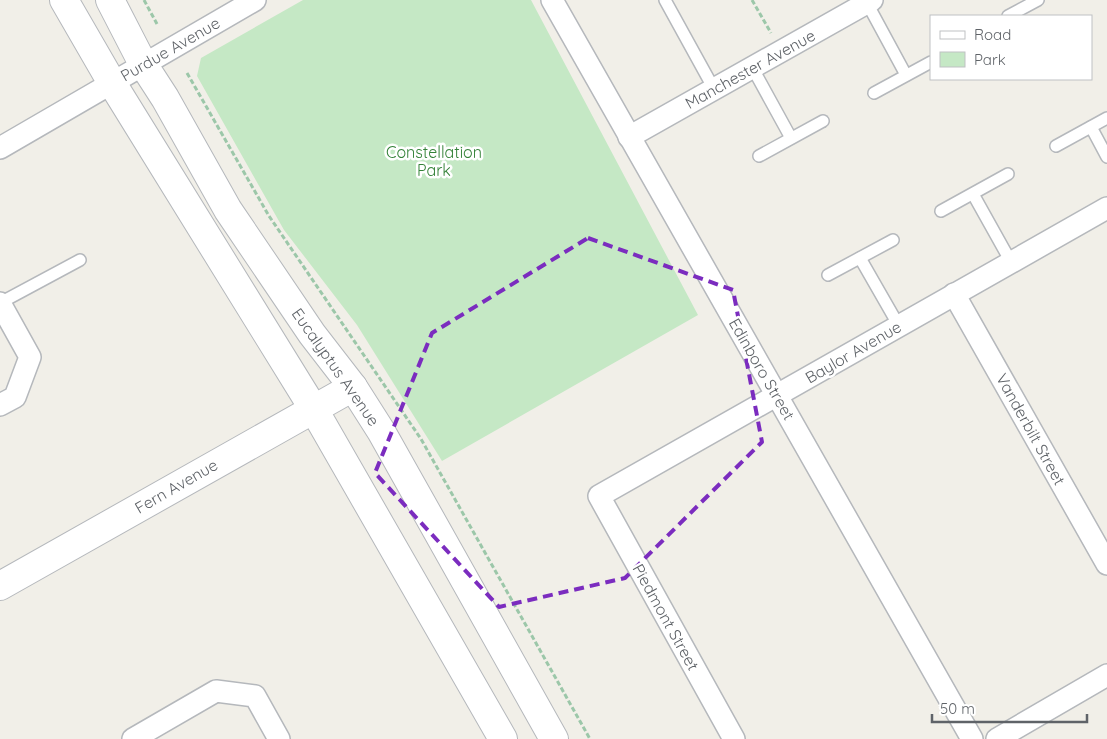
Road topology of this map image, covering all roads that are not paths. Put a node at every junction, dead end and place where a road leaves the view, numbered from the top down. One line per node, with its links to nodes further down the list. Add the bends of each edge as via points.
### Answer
1 (64, 0): 14 (street)
2 (110, 0): 11 (street, Eucalyptus Avenue)
3 (255, 0): 11 (street, Purdue Avenue)
4 (552, 0): 20 (street, Edinboro Street)
5 (665, 0): 15 (lane)
6 (1038, 0): 8 (lane)
7 (859, 4): 12 (street, Manchester Avenue); 13 (lane)
8 (1022, 4): 9 (lane)
9 (1009, 15)
10 (930, 63): 13 (lane)
11 (143, 64): 14 (street, Purdue Avenue); 38 (street, Eucalyptus Avenue, via 228,210 312,334)
12 (752, 68): 15 (street, Manchester Avenue); 21 (lane)
13 (906, 75): 16 (lane)
14 (112, 83): 23 (street, Purdue Avenue); 41 (street)
15 (714, 89): 20 (street, Manchester Avenue)
16 (874, 93)
17 (1107, 118): 19 (lane)
18 (823, 120): 21 (lane)
19 (1091, 127): 22 (lane); 25 (lane)
20 (629, 137): 39 (street, Edinboro Street)
21 (791, 138): 24 (lane)
22 (1056, 146)
23 (0, 148)
24 (759, 156)
25 (1107, 157)
26 (1008, 174): 27 (lane)
27 (973, 194): 29 (lane); 33 (lane)
28 (1107, 208): 33 (street, Baylor Avenue)
29 (942, 211)
30 (893, 240): 31 (lane)
31 (860, 258): 34 (lane); 37 (lane)
32 (80, 260): 36 (lane)
33 (1011, 262): 35 (street, Baylor Avenue)
34 (828, 276)
35 (954, 294): 37 (street, Baylor Avenue); 43 (street, Vanderbilt Street)
36 (0, 303): 40 (street, via 30,357 15,397)
37 (899, 326): 39 (street, Baylor Avenue)
38 (353, 387): 41 (street, Fern Avenue); 49 (street, Eucalyptus Avenue)
39 (778, 395): 42 (street, Baylor Avenue); 51 (street, Edinboro Street)
40 (0, 405)
41 (313, 408): 44 (street, Fern Avenue); 48 (street)
42 (599, 496): 50 (street, Piedmont Street)
43 (1107, 564)
44 (0, 586)
45 (1107, 675): 52 (street)
46 (133, 739): 47 (street, via 216,691 254,696)
47 (279, 739)
48 (504, 739)
49 (554, 739)
50 (734, 739)
51 (972, 739)
52 (997, 739)

